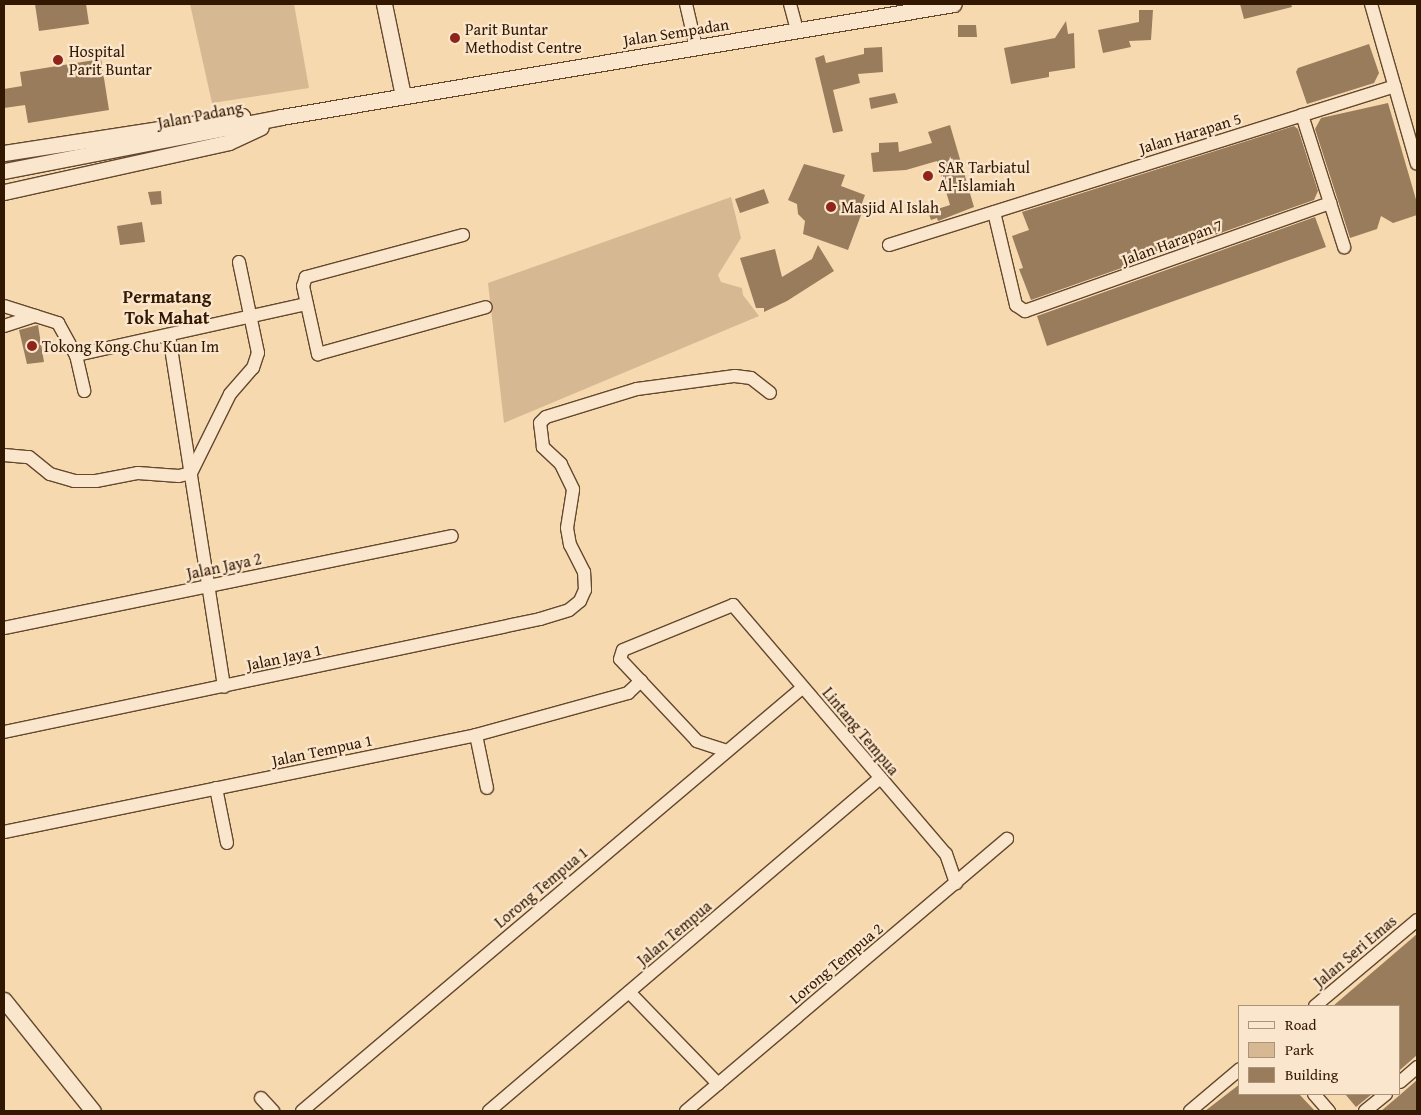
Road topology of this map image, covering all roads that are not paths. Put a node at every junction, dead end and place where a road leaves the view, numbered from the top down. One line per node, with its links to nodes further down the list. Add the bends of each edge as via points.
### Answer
1 (384, 4): 9 (street)
2 (686, 4): 7 (street)
3 (790, 4): 6 (street)
4 (954, 4): 6 (street, Jalan Sempadan)
5 (1371, 4): 8 (street)
6 (797, 30): 7 (street, Jalan Sempadan)
7 (696, 47): 9 (street, Jalan Sempadan)
8 (1395, 86): 10 (street, Jalan Harapan 5); 13 (street)
9 (403, 96): 11 (street, Jalan Padang)
10 (1302, 115): 16 (street); 17 (street, Jalan Harapan 5)
11 (281, 117): 12 (street, via 234,116); 14 (street, Jalan Padang); 15 (street, via 230,142)
12 (4, 153)
13 (1417, 164)
14 (4, 170)
15 (4, 192)
16 (1330, 203): 17 (street, Jalan Harapan 7, via 1025,311 1016,305); 20 (street)
17 (994, 212): 19 (street, Jalan Harapan 5)
18 (464, 235): 22 (street, via 306,277 303,286)
19 (889, 245)
20 (1344, 247)
21 (238, 262): 26 (street)
22 (306, 304): 24 (street, via 318,354); 26 (street)
23 (4, 306): 25 (street)
24 (486, 307)
25 (35, 316): 27 (street); 29 (street, via 58,323)
26 (251, 317): 28 (street); 33 (street, via 258,353 253,368 230,394)
27 (4, 326)
28 (169, 335): 29 (street); 33 (street)
29 (76, 355): 30 (street)
30 (84, 391)
31 (770, 393): 38 (street, Jalan Jaya 1, via 752,378 726,377 637,389 546,417 540,423 543,448 561,464 573,489 567,528 570,545 584,572 586,590 580,602 569,610)
32 (4, 455): 33 (street, via 29,457 50,474 74,481 96,481 138,473 179,476)
33 (191, 473): 35 (street)
34 (452, 536): 35 (street, Jalan Jaya 2)
35 (208, 586): 36 (street, Jalan Jaya 2); 38 (street)
36 (4, 628)
37 (641, 681): 39 (street, Lintang Tempua, via 620,659 623,650 733,605); 41 (street, Jalan Tempua 1, via 628,693); 42 (street, via 697,741)
38 (224, 687): 40 (street, Jalan Jaya 1)
39 (802, 688): 42 (street, Lorong Tempua 1); 43 (street, Lintang Tempua)
40 (4, 732)
41 (476, 735): 44 (street, Jalan Tempua 1); 45 (street)
42 (727, 751): 63 (street, Lorong Tempua 1)
43 (879, 778): 49 (street, Lintang Tempua, via 946,854); 51 (street, Jalan Tempua)
44 (216, 788): 46 (street, Jalan Tempua 1); 48 (street)
45 (488, 788)
46 (4, 832)
47 (1007, 839): 49 (street, Lorong Tempua 2)
48 (227, 843)
49 (956, 882): 57 (street, Lorong Tempua 2)
50 (1417, 920): 53 (street, Jalan Seri Emas)
51 (629, 992): 57 (street); 64 (street, Jalan Tempua)
52 (4, 1000): 61 (street)
53 (1315, 1005)
54 (1417, 1067): 56 (street)
55 (1238, 1071): 66 (street)
56 (1401, 1081)
57 (718, 1084): 65 (street, Lorong Tempua 2)
58 (1315, 1095): 67 (street)
59 (1385, 1095): 68 (street)
60 (261, 1098): 62 (street)
61 (90, 1110)
62 (273, 1111)
63 (302, 1111)
64 (489, 1111)
65 (686, 1111)
66 (1190, 1111)
67 (1329, 1111)
68 (1365, 1111)

